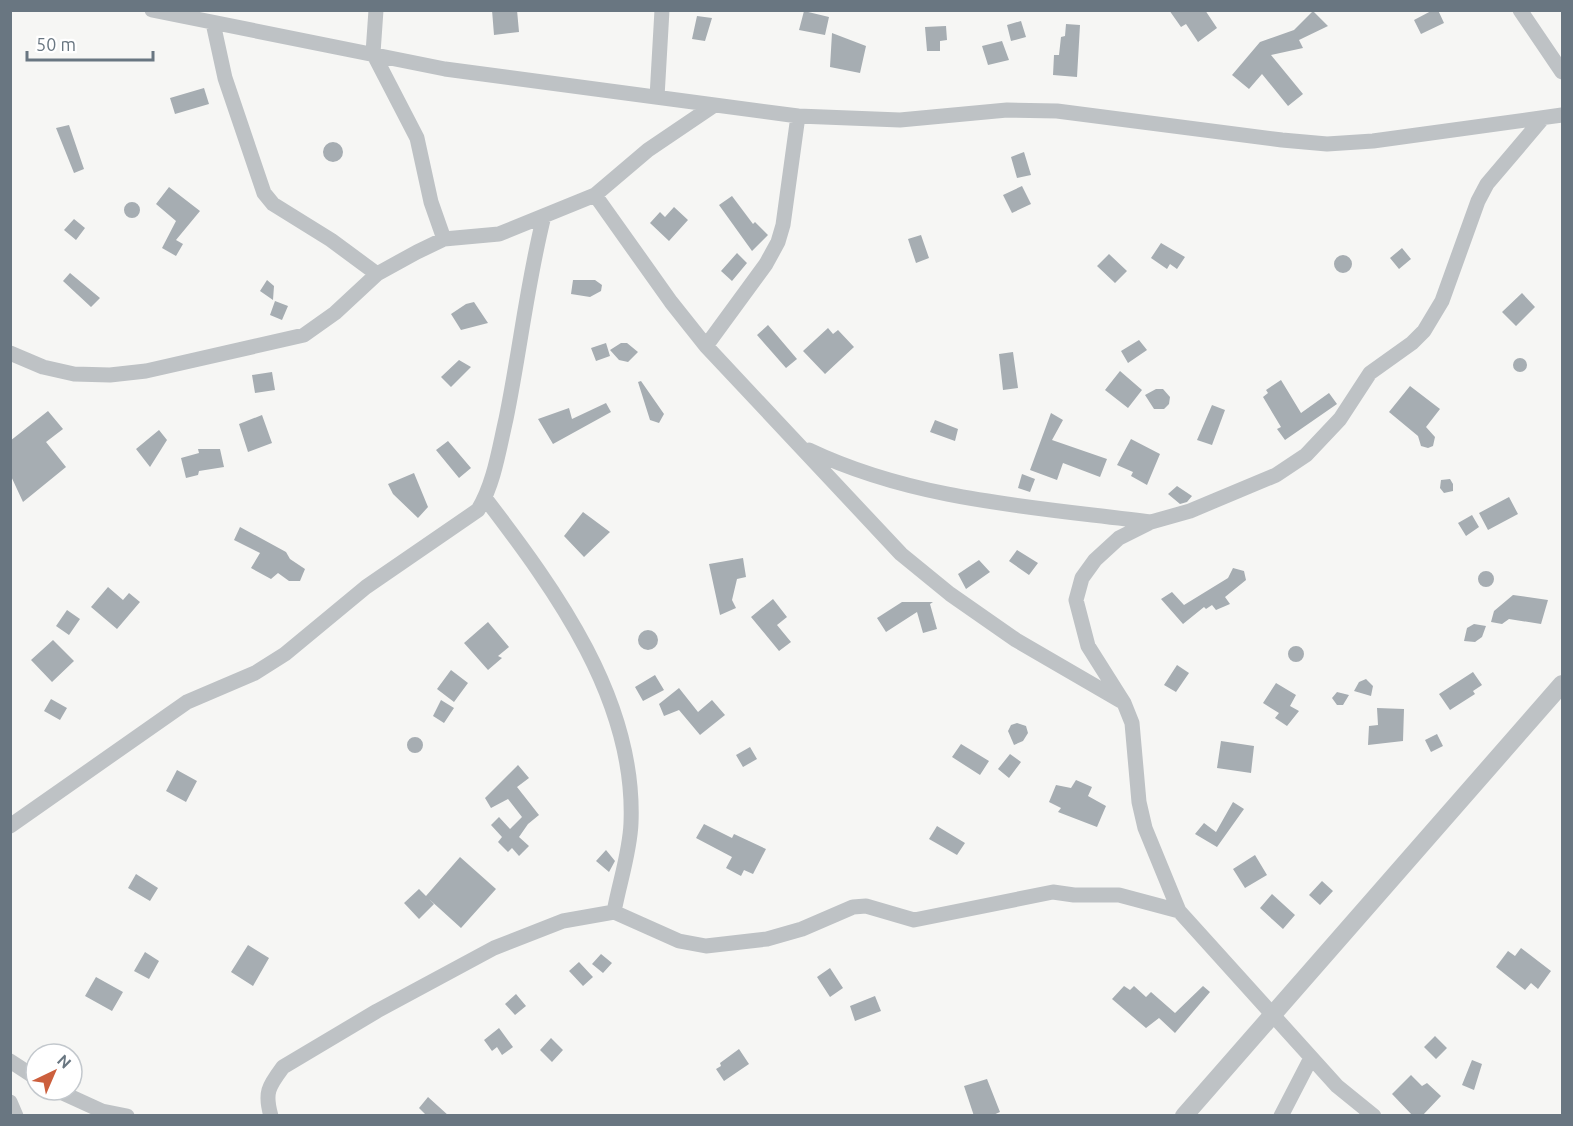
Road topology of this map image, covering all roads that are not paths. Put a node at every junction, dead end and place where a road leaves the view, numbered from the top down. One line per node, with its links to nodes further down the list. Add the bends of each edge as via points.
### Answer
1 (152, 10): 5 (street)
2 (376, 10): 6 (street)
3 (662, 10): 8 (street)
4 (1520, 10): 7 (street)
5 (213, 23): 6 (street); 16 (street, via 225,78 264,192 273,204)
6 (373, 53): 8 (street, via 446,69); 15 (street, via 417,138 431,202)
7 (1563, 72)
8 (657, 98): 9 (street)
9 (713, 106): 11 (street); 13 (street, via 648,150)
10 (1563, 115): 12 (street)
11 (798, 116): 12 (street, via 900,120 1007,110 1057,111 1327,144); 17 (street, via 778,243)
12 (1543, 118): 21 (street, via 1487,184 1442,301 1424,331 1370,373 1340,419 1306,455 1276,475 1190,511)
13 (595, 195): 14 (street); 17 (street)
14 (544, 216): 15 (street, via 499,234); 20 (street, via 531,265 516,369)
15 (444, 239): 16 (street)
16 (377, 274): 18 (street, via 304,335 146,371 74,374 43,367)
17 (706, 346): 19 (street)
18 (10, 353)
19 (801, 446): 21 (street, via 865,473 935,494); 23 (street, via 901,554 950,594 1016,640)
20 (485, 498): 24 (street, via 470,517 366,587 285,654 255,673 187,702); 26 (street, via 542,572 574,623 597,673 629,763 631,826)
21 (1151, 522): 23 (street, via 1119,538 1095,560 1082,578 1076,600 1088,646)
22 (1563, 684): 27 (street)
23 (1124, 703): 25 (street, via 1136,745 1139,802 1145,828)
24 (10, 826)
25 (1179, 911): 26 (street, via 1119,896 1053,892 914,920 866,906 853,907 776,936 706,946 679,941); 27 (street)
26 (614, 912): 35 (street, via 563,921 494,948 377,1011 283,1067 266,1096)
27 (1273, 1015): 28 (street); 36 (street)
28 (1311, 1058): 37 (street); 38 (street)
29 (10, 1061): 30 (street)
30 (24, 1070)
31 (10, 1102): 33 (street)
32 (82, 1102): 34 (street)
33 (16, 1116)
34 (127, 1116)
35 (271, 1116)
36 (1184, 1116)
37 (1281, 1116)
38 (1374, 1116)

